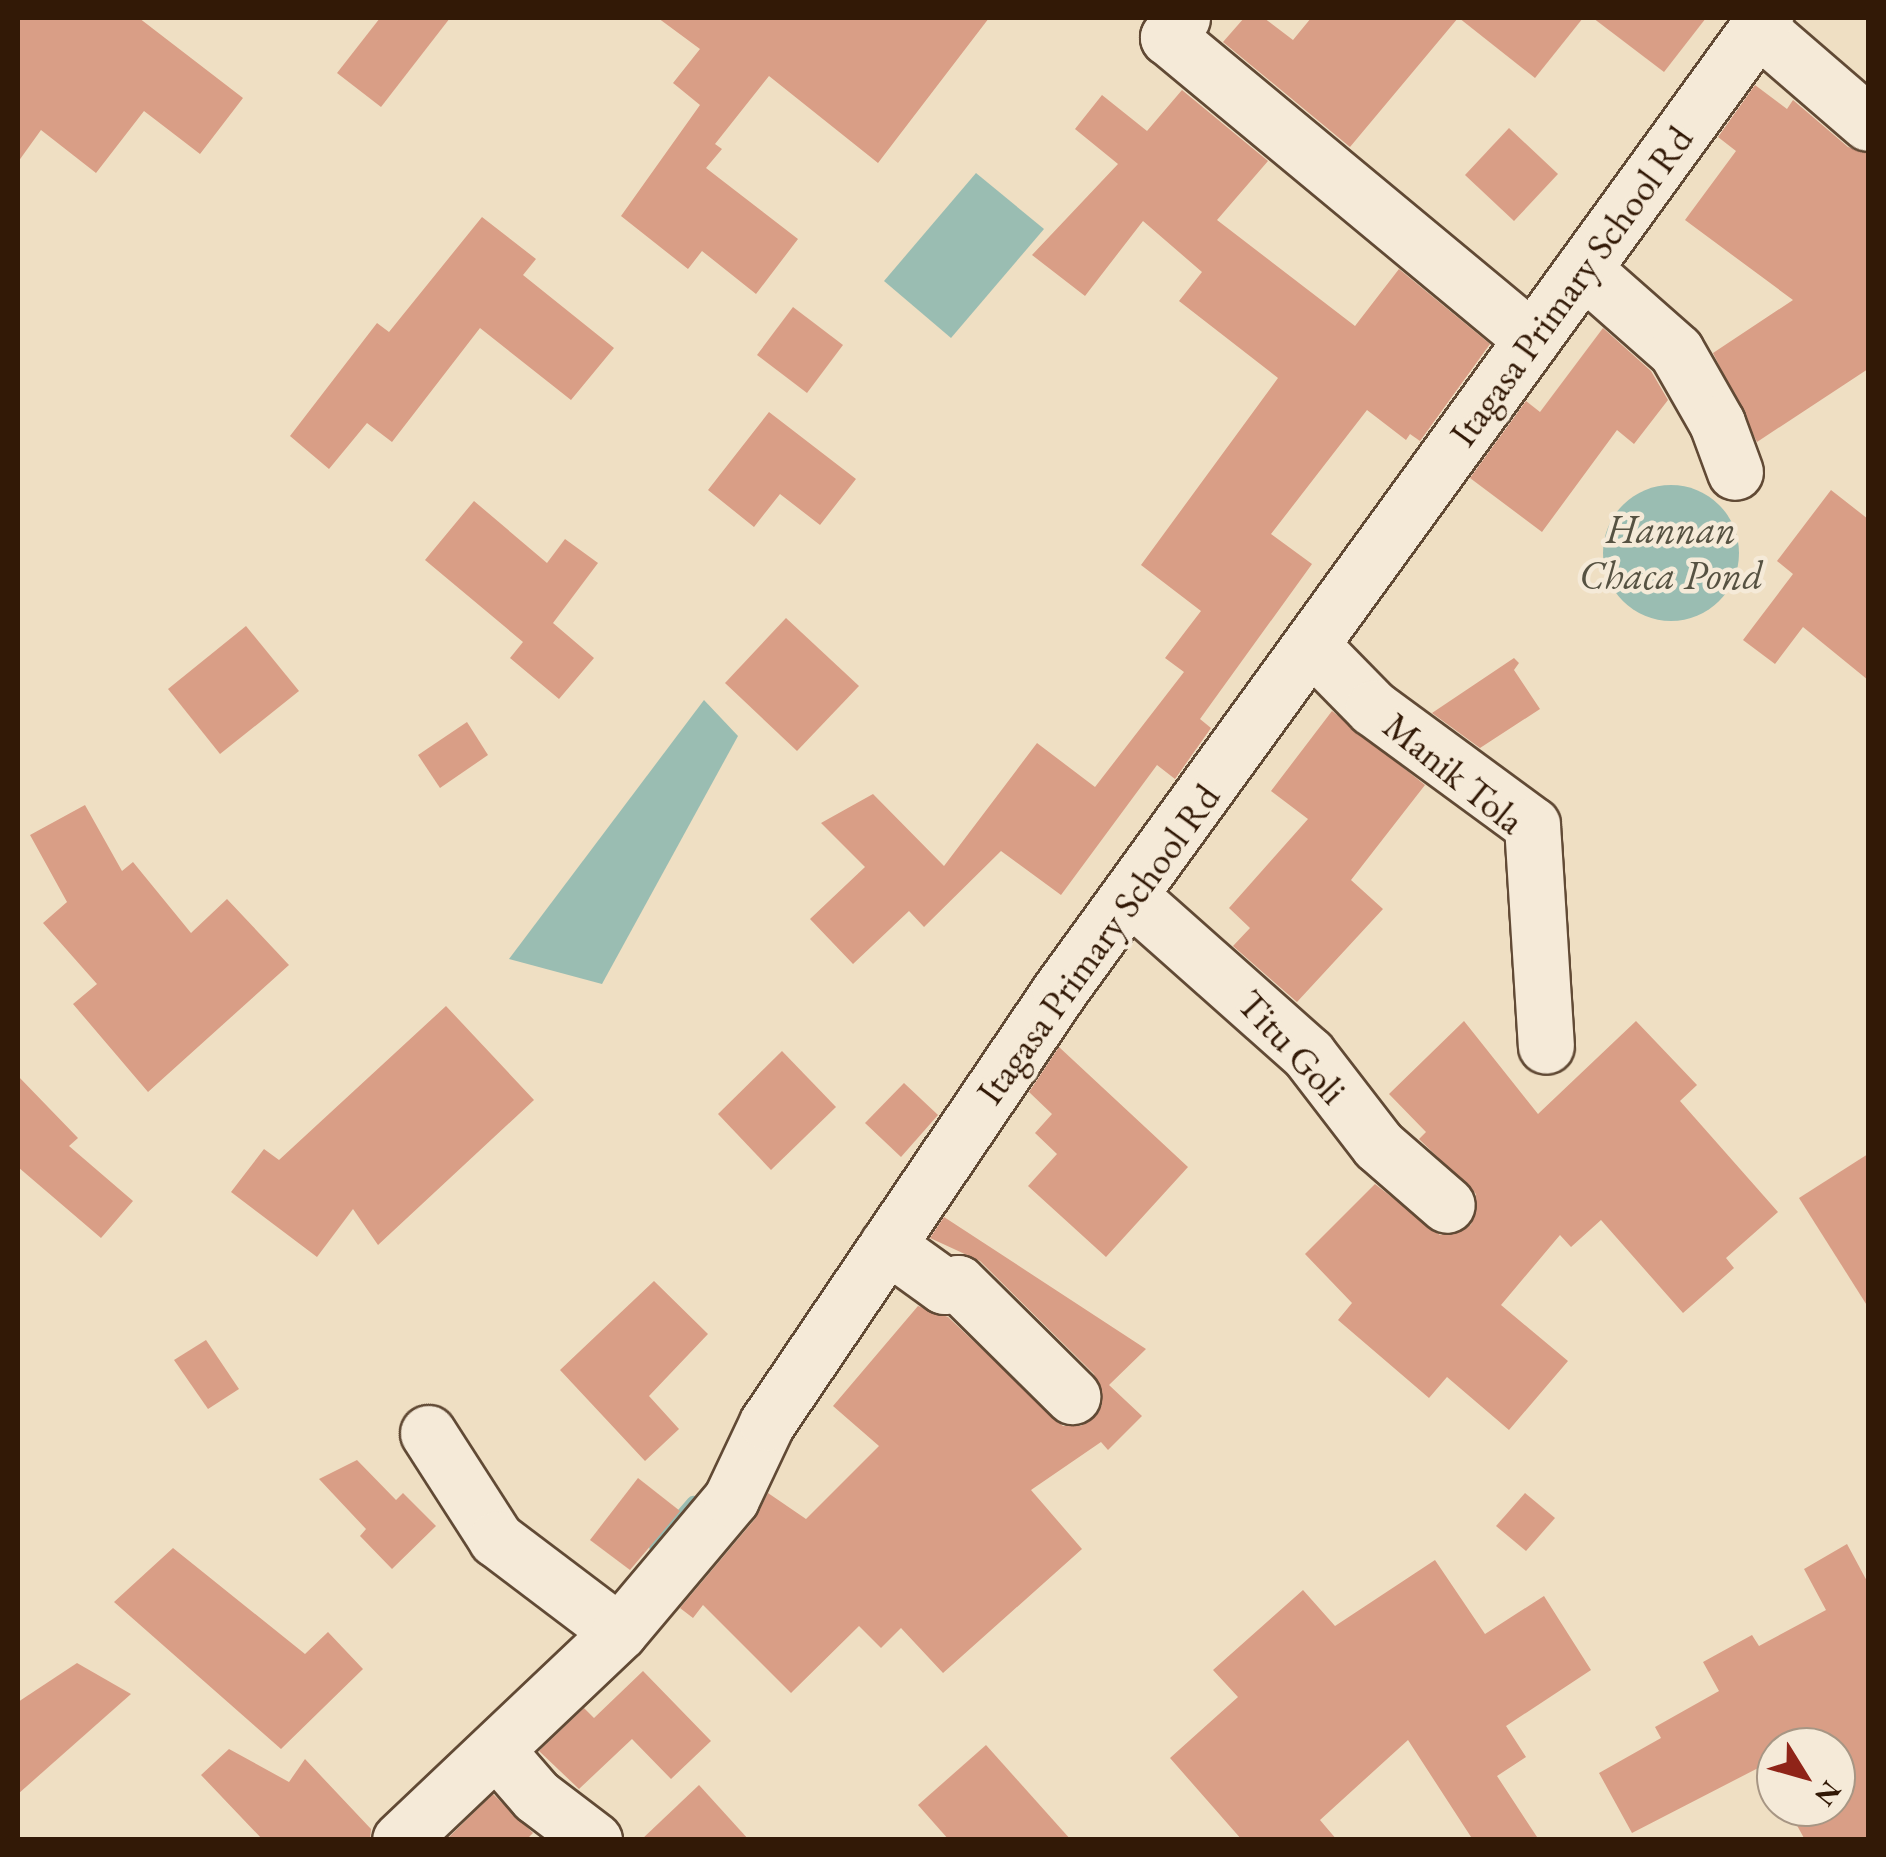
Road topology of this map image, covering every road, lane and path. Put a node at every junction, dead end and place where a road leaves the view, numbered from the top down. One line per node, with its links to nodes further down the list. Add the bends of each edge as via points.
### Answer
1 (1182, 18): 5 (street, via 1168,37)
2 (1762, 23): 3 (street); 4 (street, Itagasa Primary School Rd)
3 (1868, 123)
4 (1583, 269): 5 (street, Itagasa Primary School Rd); 6 (street, via 1676,351 1717,423)
5 (1532, 339): 7 (street, Itagasa Primary School Rd)
6 (1735, 472)
7 (1312, 646): 8 (street, Itagasa Primary School Rd); 9 (street, Manik Tola, via 1373,708 1532,825)
8 (1130, 896): 10 (street, Titu Goli, via 1308,1054 1378,1145); 11 (street, Itagasa Primary School Rd)
9 (1546, 1046)
10 (1448, 1205)
11 (888, 1245): 12 (street, via 944,1286 958,1283); 14 (street, Itagasa Primary School Rd, via 767,1423 731,1499)
12 (1072, 1396)
13 (428, 1434): 14 (street, via 496,1539)
14 (618, 1632): 15 (street, Itagasa Primary School Rd)
15 (497, 1751): 16 (street, Itagasa Primary School Rd); 17 (street, via 536,1796)
16 (400, 1840)
17 (594, 1840)

